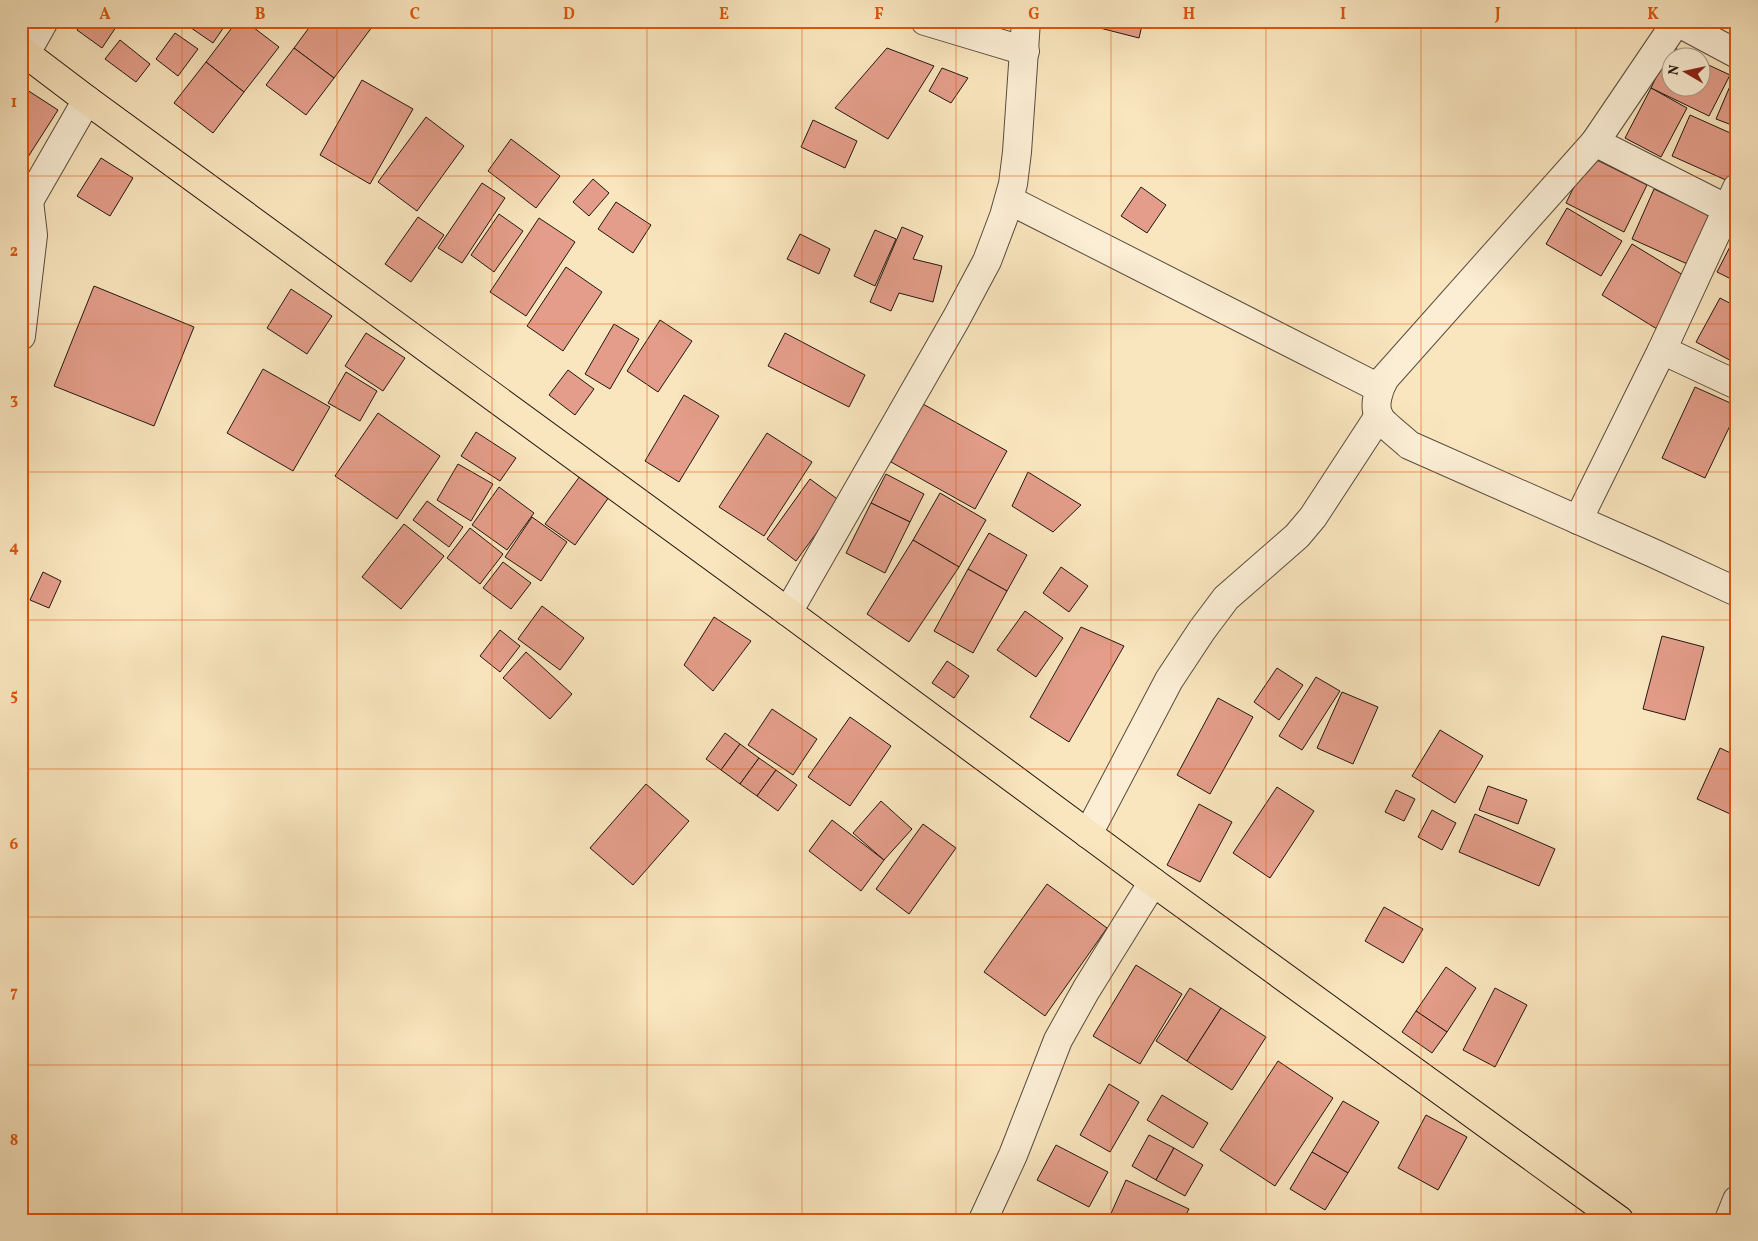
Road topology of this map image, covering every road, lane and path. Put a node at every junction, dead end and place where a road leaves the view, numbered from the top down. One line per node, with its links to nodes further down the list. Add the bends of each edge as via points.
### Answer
1 (44, 21): 6 (street)
2 (925, 21): 5 (street)
3 (1026, 21): 5 (street)
4 (1677, 22): 7 (street); 9 (street)
5 (1025, 51): 10 (street, via 1017,152)
6 (24, 52): 8 (main road)
7 (1737, 54)
8 (87, 100): 12 (street); 20 (main road)
9 (1595, 142): 11 (street); 16 (street)
10 (1009, 200): 16 (street); 20 (street, via 987,261 956,319)
11 (1733, 203): 14 (street)
12 (25, 211): 13 (street, via 33,234)
13 (21, 336)
14 (1662, 350): 15 (street); 18 (street)
15 (1737, 386)
16 (1379, 388): 17 (street)
17 (1379, 416): 18 (street, via 1409,444); 21 (street, via 1313,517 1297,536 1226,598 1202,630 1170,680)
18 (1578, 520): 19 (street)
19 (1737, 592)
20 (788, 612): 21 (main road)
21 (1088, 834): 22 (main road)
22 (1153, 882): 24 (street, via 1058,1040); 25 (main road)
23 (1737, 1200): 26 (street)
24 (983, 1220)
25 (1619, 1220)
26 (1729, 1220)

